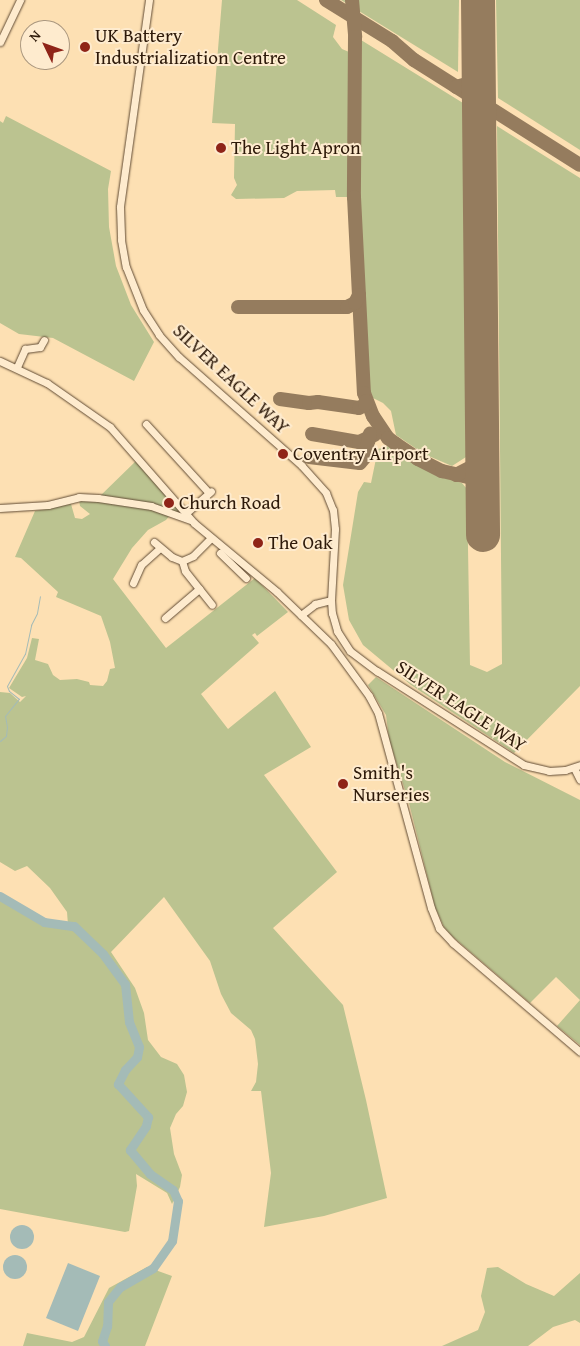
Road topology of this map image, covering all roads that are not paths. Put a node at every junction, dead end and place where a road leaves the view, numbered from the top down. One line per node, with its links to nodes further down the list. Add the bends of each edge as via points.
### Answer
1 (20, 0): 3 (street)
2 (149, 0): 19 (street, SILVER EAGLE WAY, via 120,207 126,267 143,310 171,348 306,470 326,493 333,510 335,529)
3 (0, 42)
4 (44, 340): 6 (street, via 40,347 25,349)
5 (0, 361): 6 (street)
6 (17, 367): 9 (street, via 47,383 110,427)
7 (146, 424): 9 (street, via 210,492)
8 (0, 508): 10 (street, via 48,505 79,497 98,498 151,506)
9 (186, 513): 10 (street)
10 (194, 522): 11 (street)
11 (211, 538): 13 (street, via 193,556); 14 (street)
12 (220, 553): 15 (street)
13 (182, 561): 17 (street, via 157,545 141,565); 18 (street)
14 (243, 563): 15 (street); 21 (street)
15 (236, 569): 16 (street)
16 (246, 578)
17 (134, 583)
18 (199, 590): 20 (street); 22 (street)
19 (331, 600): 21 (street, via 315,604); 23 (street, SILVER EAGLE WAY, via 334,624 341,638 356,656 371,667 524,765 549,771)
20 (212, 605)
21 (302, 615): 25 (street, via 331,644 366,691 378,714 430,908 439,928)
22 (165, 618)
23 (577, 767): 24 (street)
24 (580, 780)
25 (580, 1052)

